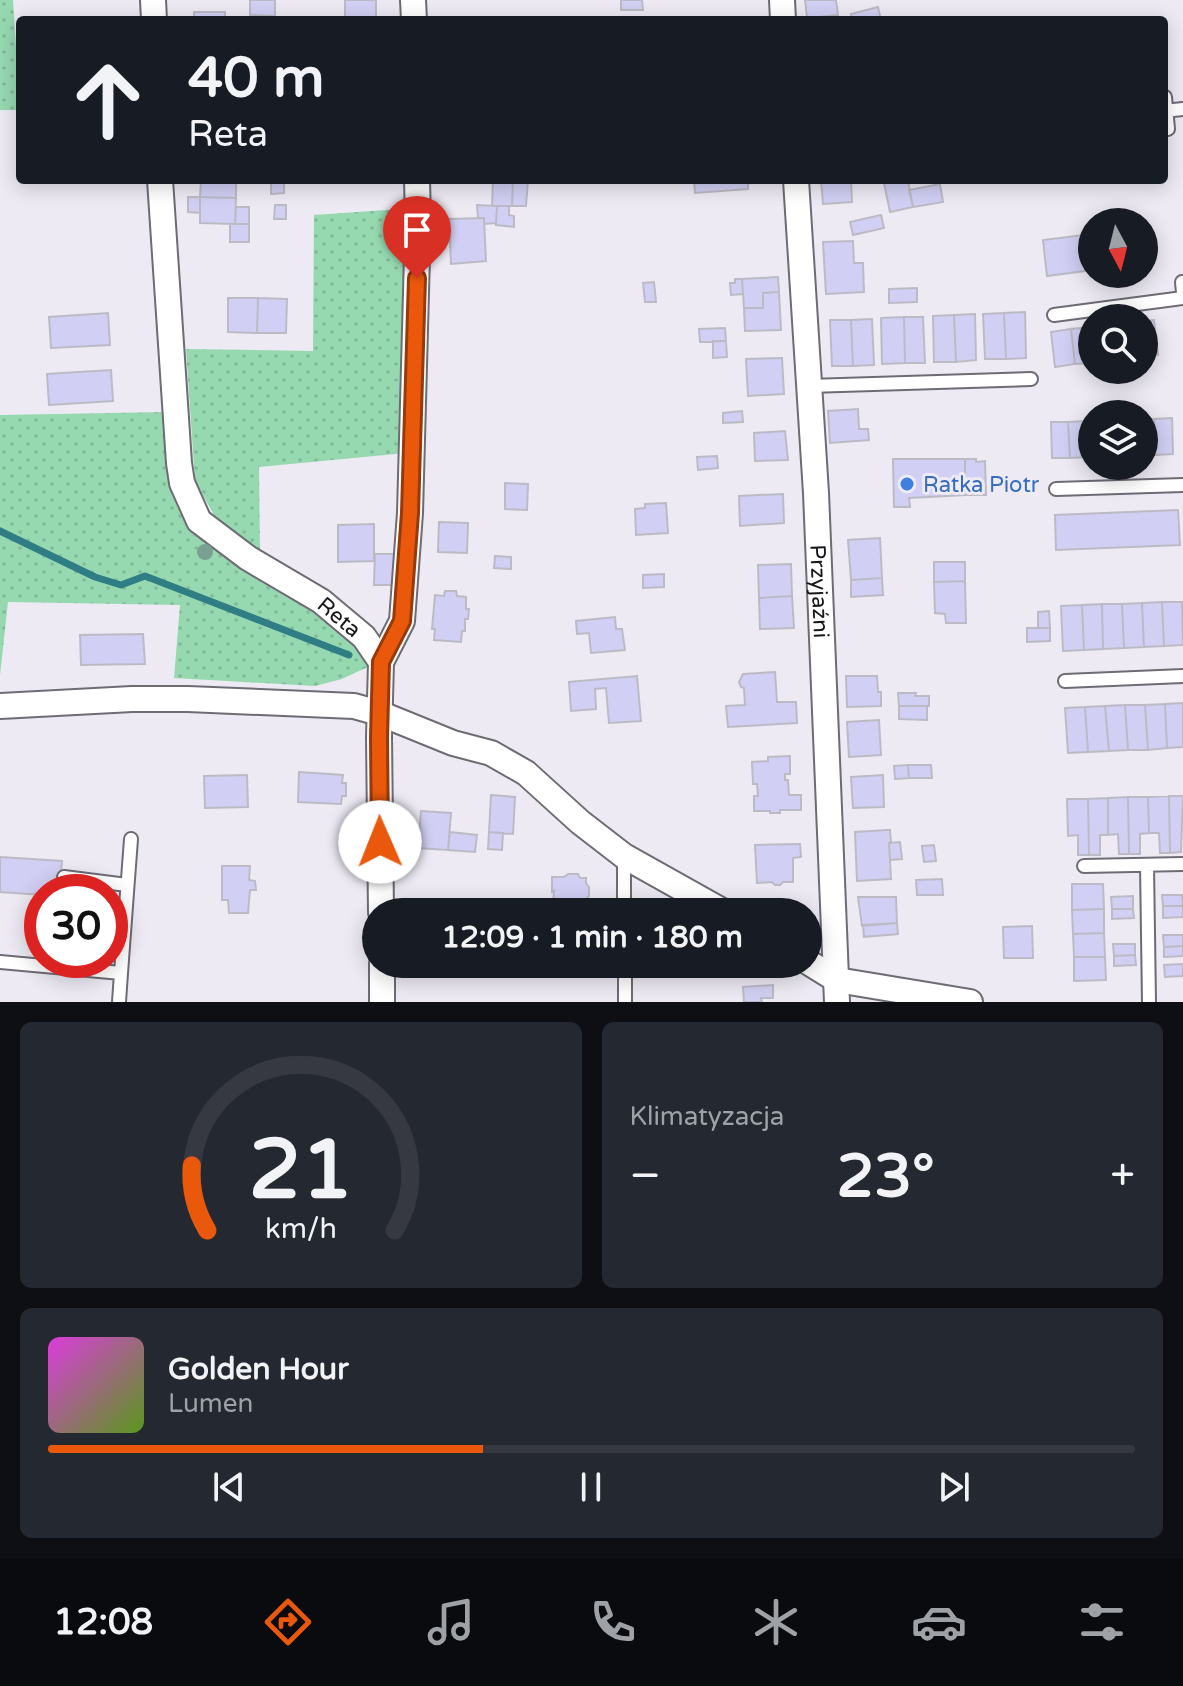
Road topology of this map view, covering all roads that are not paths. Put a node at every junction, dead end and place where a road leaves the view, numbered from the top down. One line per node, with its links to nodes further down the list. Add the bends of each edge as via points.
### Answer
1 (160, 184): 10 (street, Reta, via 179,463 199,521 248,558 321,601 364,637)
2 (417, 184): 10 (street, via 409,529 402,621)
3 (796, 184): 7 (street, Przyjaźni)
4 (1183, 291): 5 (lane)
5 (1054, 315)
6 (1031, 379): 7 (lane)
7 (809, 386): 30 (street, Przyjaźni)
8 (1183, 485): 9 (lane)
9 (1056, 489)
10 (381, 662): 14 (street)
11 (1183, 676): 12 (lane)
12 (1065, 681)
13 (0, 706): 14 (street, via 188,699 344,705)
14 (379, 713): 16 (street, via 491,753 526,773); 21 (street)
15 (131, 839): 20 (lane)
16 (624, 856): 22 (lane); 23 (street)
17 (1183, 864): 18 (lane)
18 (1147, 865): 19 (lane); 35 (lane)
19 (1084, 866)
20 (128, 874)
21 (381, 898)
22 (624, 898)
23 (699, 898)
24 (0, 962): 25 (lane)
25 (24, 964)
26 (822, 976): 30 (street)
27 (121, 978): 31 (lane)
28 (382, 978): 32 (street)
29 (625, 978): 33 (lane)
30 (837, 991): 34 (street)
31 (119, 1002)
32 (382, 1002)
33 (625, 1002)
34 (970, 1002)
35 (1149, 1002)

